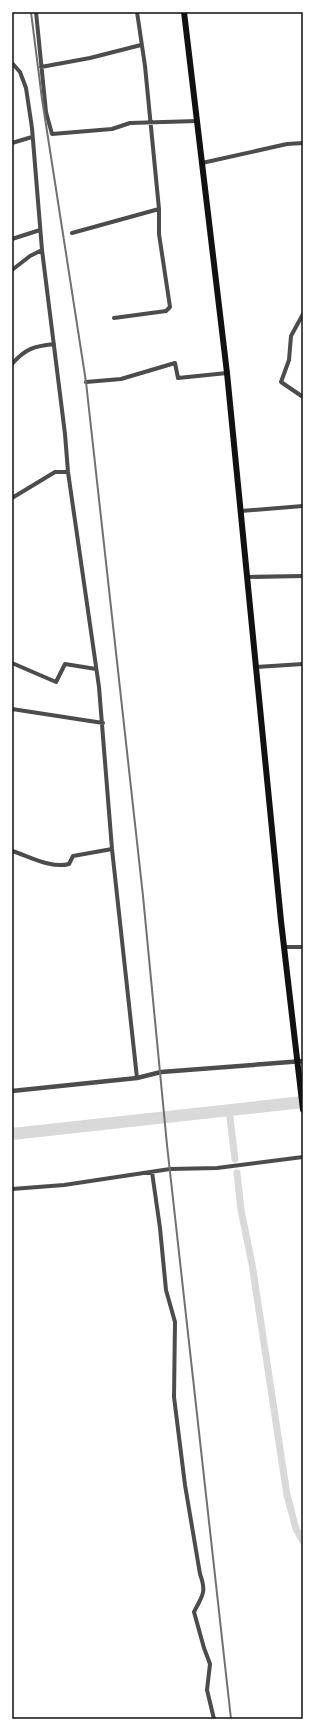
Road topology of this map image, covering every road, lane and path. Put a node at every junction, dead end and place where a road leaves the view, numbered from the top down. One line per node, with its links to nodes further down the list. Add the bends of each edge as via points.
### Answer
1 (36, 12): 6 (street)
2 (137, 12): 4 (street)
3 (184, 12): 7 (highway)
4 (141, 46): 6 (street); 8 (street)
5 (12, 63): 9 (street, via 20,72 26,88)
6 (41, 67): 8 (street, via 46,112 52,134 112,129 130,123)
7 (197, 121): 8 (street); 12 (highway)
8 (150, 123): 13 (street)
9 (32, 137): 11 (street); 14 (street)
10 (303, 142): 12 (street)
11 (12, 143)
12 (202, 163): 23 (highway)
13 (159, 208): 15 (street); 20 (street, via 170,308 166,311)
14 (40, 230): 16 (street); 17 (street)
15 (72, 233)
16 (12, 239)
17 (42, 250): 18 (street); 21 (street)
18 (12, 270)
19 (303, 314): 25 (street, via 291,336 289,360 281,382)
20 (114, 318)
21 (54, 344): 22 (street, via 35,346 20,355); 26 (street)
22 (12, 364)
23 (226, 373): 24 (street, via 178,378 175,363 120,379); 29 (highway)
24 (86, 382)
25 (303, 397)
26 (68, 472): 27 (street, via 55,472); 35 (street)
27 (12, 498)
28 (303, 506): 29 (street)
29 (241, 511): 31 (highway)
30 (303, 576): 31 (street)
31 (247, 577): 34 (highway)
32 (12, 663): 35 (street, via 56,682 65,664)
33 (303, 664): 34 (street)
34 (256, 667): 40 (highway)
35 (96, 669): 37 (street)
36 (12, 709): 37 (street)
37 (103, 723): 38 (street)
38 (112, 849): 39 (street, via 73,856 69,864 64,866); 43 (street)
39 (12, 851)
40 (284, 947): 41 (street); 42 (highway)
41 (303, 947)
42 (301, 1061): 43 (street, via 161,1072); 45 (highway)
43 (137, 1078): 44 (street)
44 (12, 1091)
45 (303, 1110)
46 (303, 1157): 47 (street, via 217,1168)
47 (152, 1172): 48 (street, via 64,1185); 49 (street, via 166,1290 174,1322 174,1397 184,1485 204,1586 203,1597 194,1612 210,1664 207,1690)
48 (12, 1189)
49 (214, 1719)

